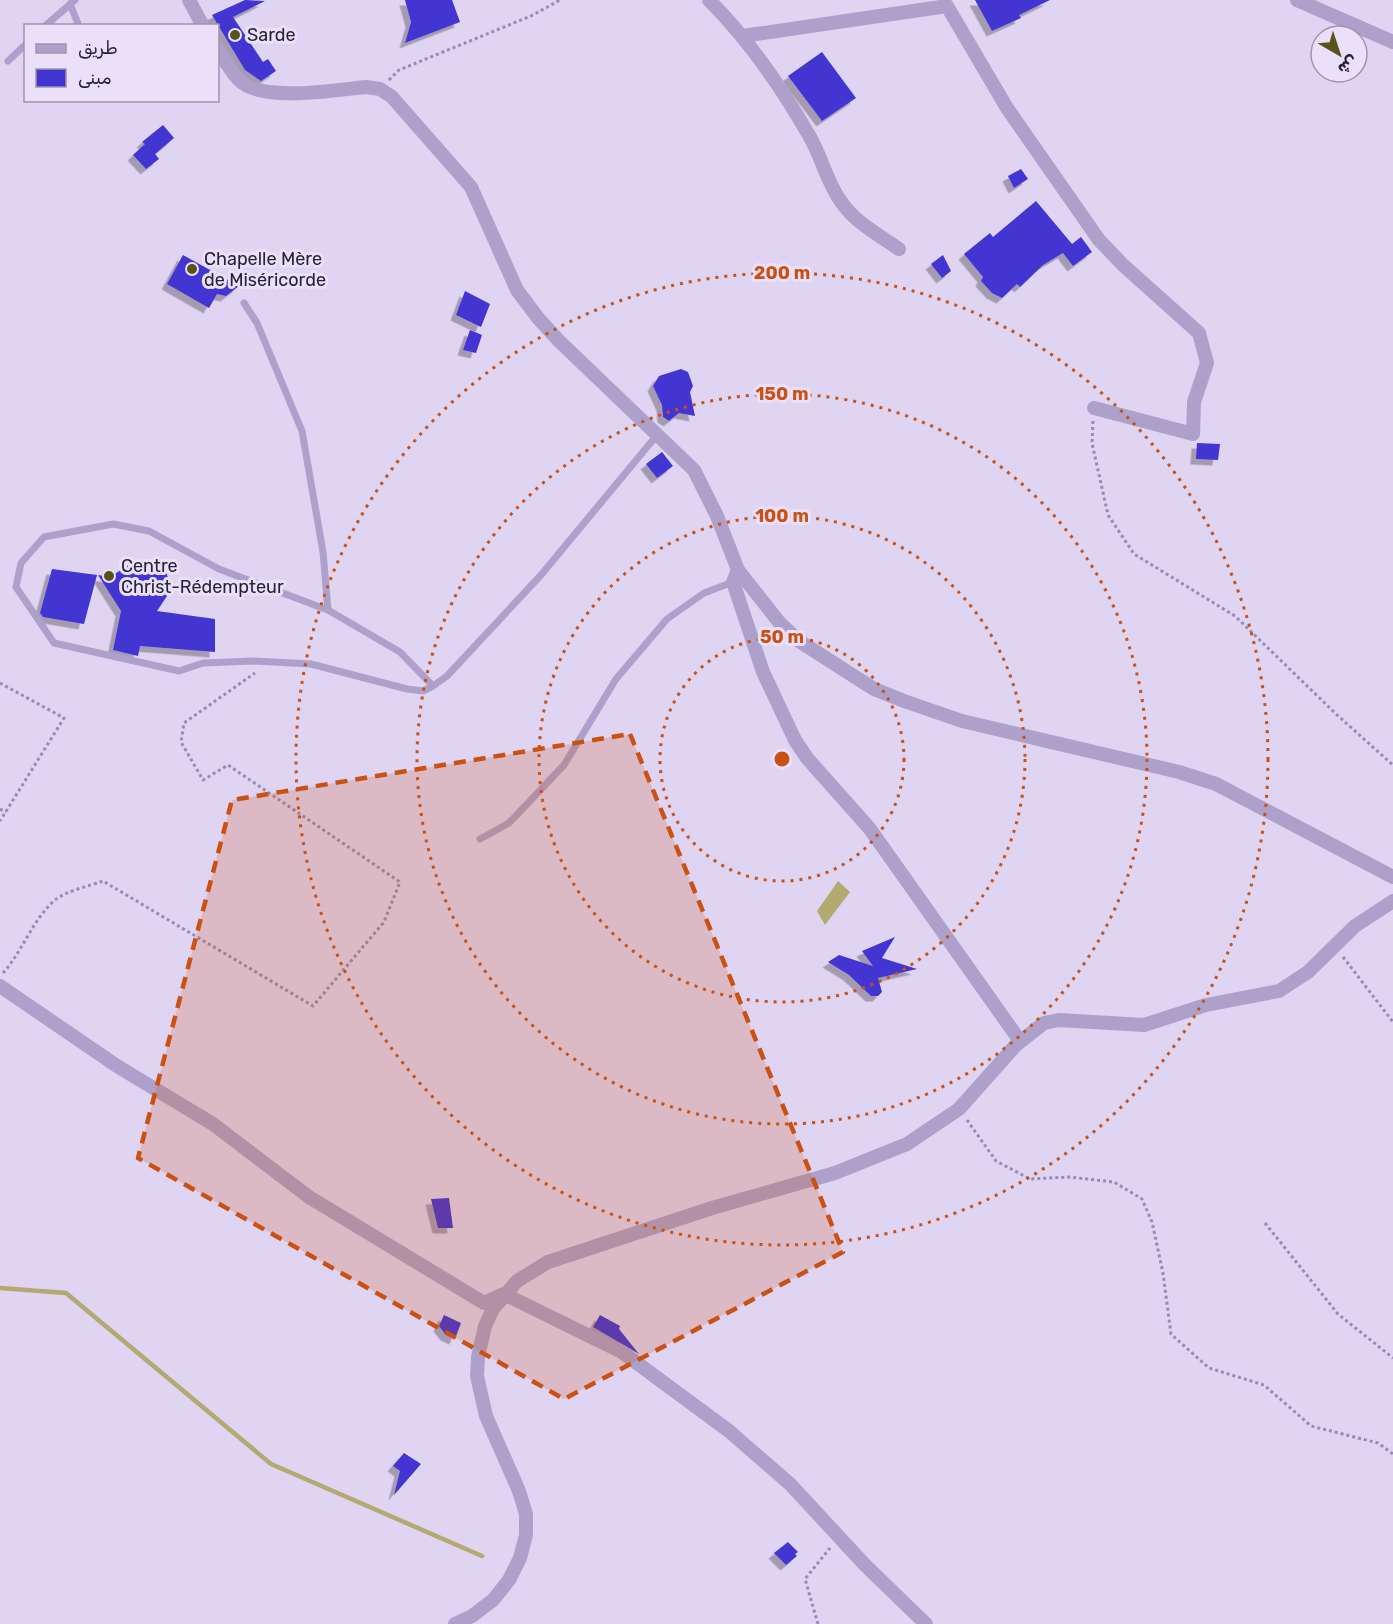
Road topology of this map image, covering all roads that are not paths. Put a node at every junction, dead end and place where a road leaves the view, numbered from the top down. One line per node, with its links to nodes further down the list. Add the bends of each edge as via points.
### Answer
1 (189, 0): 8 (street)
2 (709, 0): 9 (street)
3 (1297, 0): 10 (street)
4 (73, 2): 6 (lane); 7 (lane)
5 (945, 3): 9 (street); 16 (street, via 1007,108 1092,230 1123,265 1199,333 1207,363 1194,402 1193,434)
6 (47, 24)
7 (78, 24)
8 (202, 24)
9 (742, 36): 14 (street, via 811,138 842,203)
10 (1393, 42)
11 (24, 46): 13 (lane)
12 (219, 50): 17 (street, via 239,80 262,90 282,93 366,87 380,89 405,109 471,187 517,290 538,318)
13 (8, 61)
14 (899, 249)
15 (244, 303): 19 (lane, via 258,323 302,431 323,552)
16 (1094, 408)
17 (657, 435): 18 (street, via 694,470 717,516); 20 (lane, via 541,575 447,676)
18 (736, 576): 21 (lane, via 668,619 616,678 564,765 509,823); 22 (street, via 799,642 874,689 962,721 1216,784); 25 (street, via 764,672 795,740 870,829)
19 (328, 610): 20 (lane, via 400,652); 20 (lane, via 219,569 149,531 113,524 44,537 21,563 16,587 54,643 179,672 203,663 310,664 407,689 423,691)
20 (433, 686)
21 (480, 839)
22 (1393, 877)
23 (1393, 902): 25 (street, via 1355,926 1308,972 1279,991 1206,1005 1144,1025 1059,1020 1044,1023)
24 (0, 986): 26 (street, via 117,1066 213,1124 309,1197 449,1284 484,1304)
25 (1020, 1041): 26 (street, via 959,1109 907,1144 835,1173 548,1262)
26 (504, 1294): 27 (street, via 485,1326 477,1376 486,1416 519,1491 526,1514 526,1535 509,1580 493,1600); 28 (street, via 597,1338 672,1387 760,1455)
27 (455, 1624)
28 (926, 1624)

